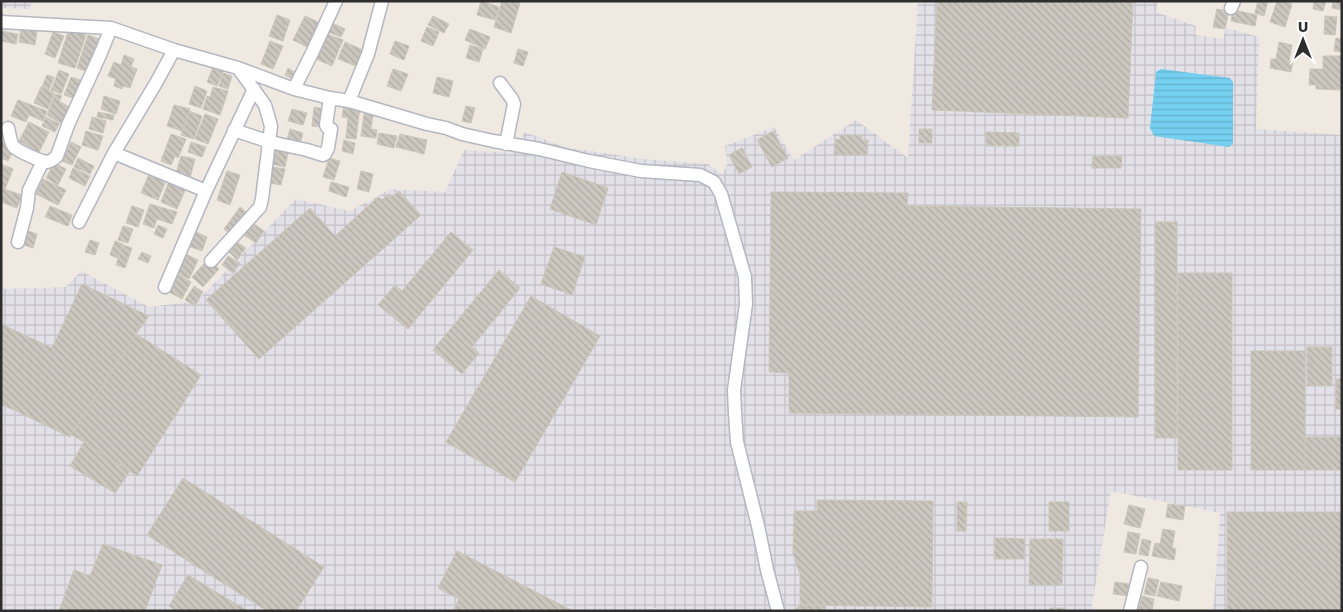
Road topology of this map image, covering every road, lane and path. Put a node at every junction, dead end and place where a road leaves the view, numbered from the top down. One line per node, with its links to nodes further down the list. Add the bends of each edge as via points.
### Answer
1 (336, 1): 9 (street)
2 (382, 1): 11 (street, via 368,54)
3 (1, 22): 4 (street)
4 (110, 28): 5 (street); 17 (street, via 57,156 49,162)
5 (174, 50): 6 (street); 16 (street)
6 (238, 68): 8 (street); 9 (street)
7 (500, 83): 15 (street, via 514,104)
8 (254, 89): 13 (street); 14 (street, via 265,105 271,126)
9 (294, 89): 10 (street)
10 (330, 98): 11 (street); 14 (street, via 326,125 331,129 327,153 323,155)
11 (349, 101): 15 (street)
12 (8, 128): 17 (street, via 15,148)
13 (234, 130): 14 (street); 18 (street)
14 (270, 142): 21 (street, via 260,207)
15 (506, 144): 24 (street, via 641,171 700,176 718,187 745,277 746,304 734,390 737,442)
16 (114, 153): 18 (street); 19 (street)
17 (43, 161): 20 (street, via 29,190)
18 (206, 191): 22 (street)
19 (79, 222)
20 (18, 242)
21 (211, 261)
22 (165, 287)
23 (1141, 567): 25 (street)
24 (778, 611)
25 (1130, 611)

